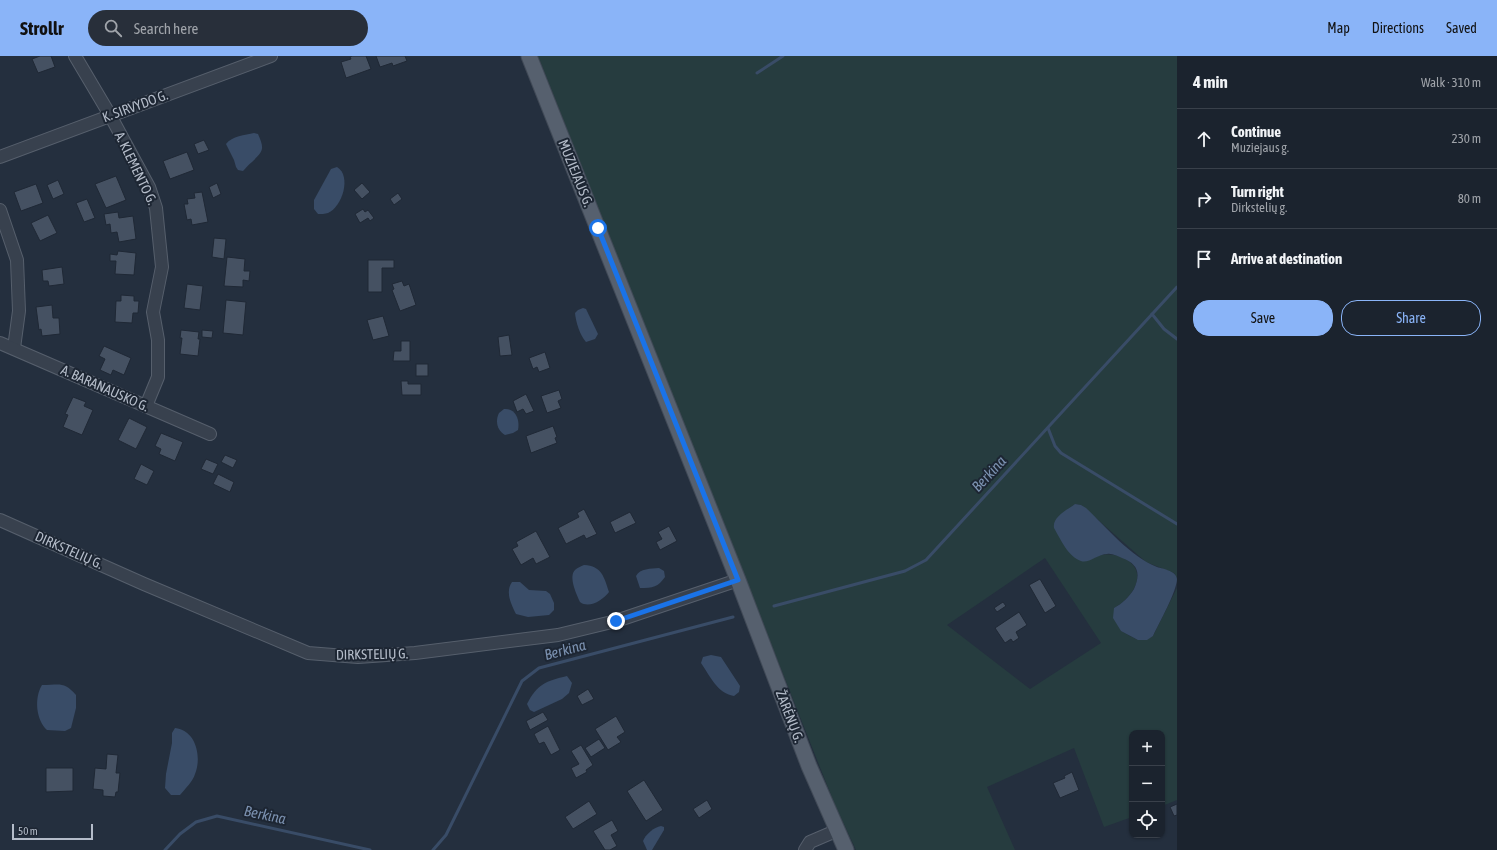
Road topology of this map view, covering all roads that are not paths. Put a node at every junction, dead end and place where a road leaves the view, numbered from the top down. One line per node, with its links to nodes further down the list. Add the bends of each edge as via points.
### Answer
1 (75, 56): 4 (street, A. KLEMENTO G.)
2 (271, 56): 4 (street, K. SIRVYDO G.)
3 (530, 56): 12 (main road, MUZIEJAUS G.)
4 (110, 115): 5 (street, K. SIRVYDO G.); 9 (street, A. KLEMENTO G., via 148,187 156,208 162,267 153,312 158,340 158,377)
5 (0, 157)
6 (0, 210): 8 (street, via 18,260 20,311)
7 (0, 342): 8 (street, A. BARANAUSKO G.)
8 (14, 348): 9 (street, A. BARANAUSKO G.)
9 (146, 406): 10 (street, A. BARANAUSKO G.)
10 (210, 434)
11 (0, 520): 12 (street, DIRKSTELIŲ G., via 308,653 358,657 415,653 558,635 616,621)
12 (738, 580): 13 (main road, ŽARĖNŲ G., via 809,766)
13 (838, 830): 14 (street, via 810,842); 15 (main road, ŽARĖNŲ G.)
14 (804, 850)
15 (846, 850)

